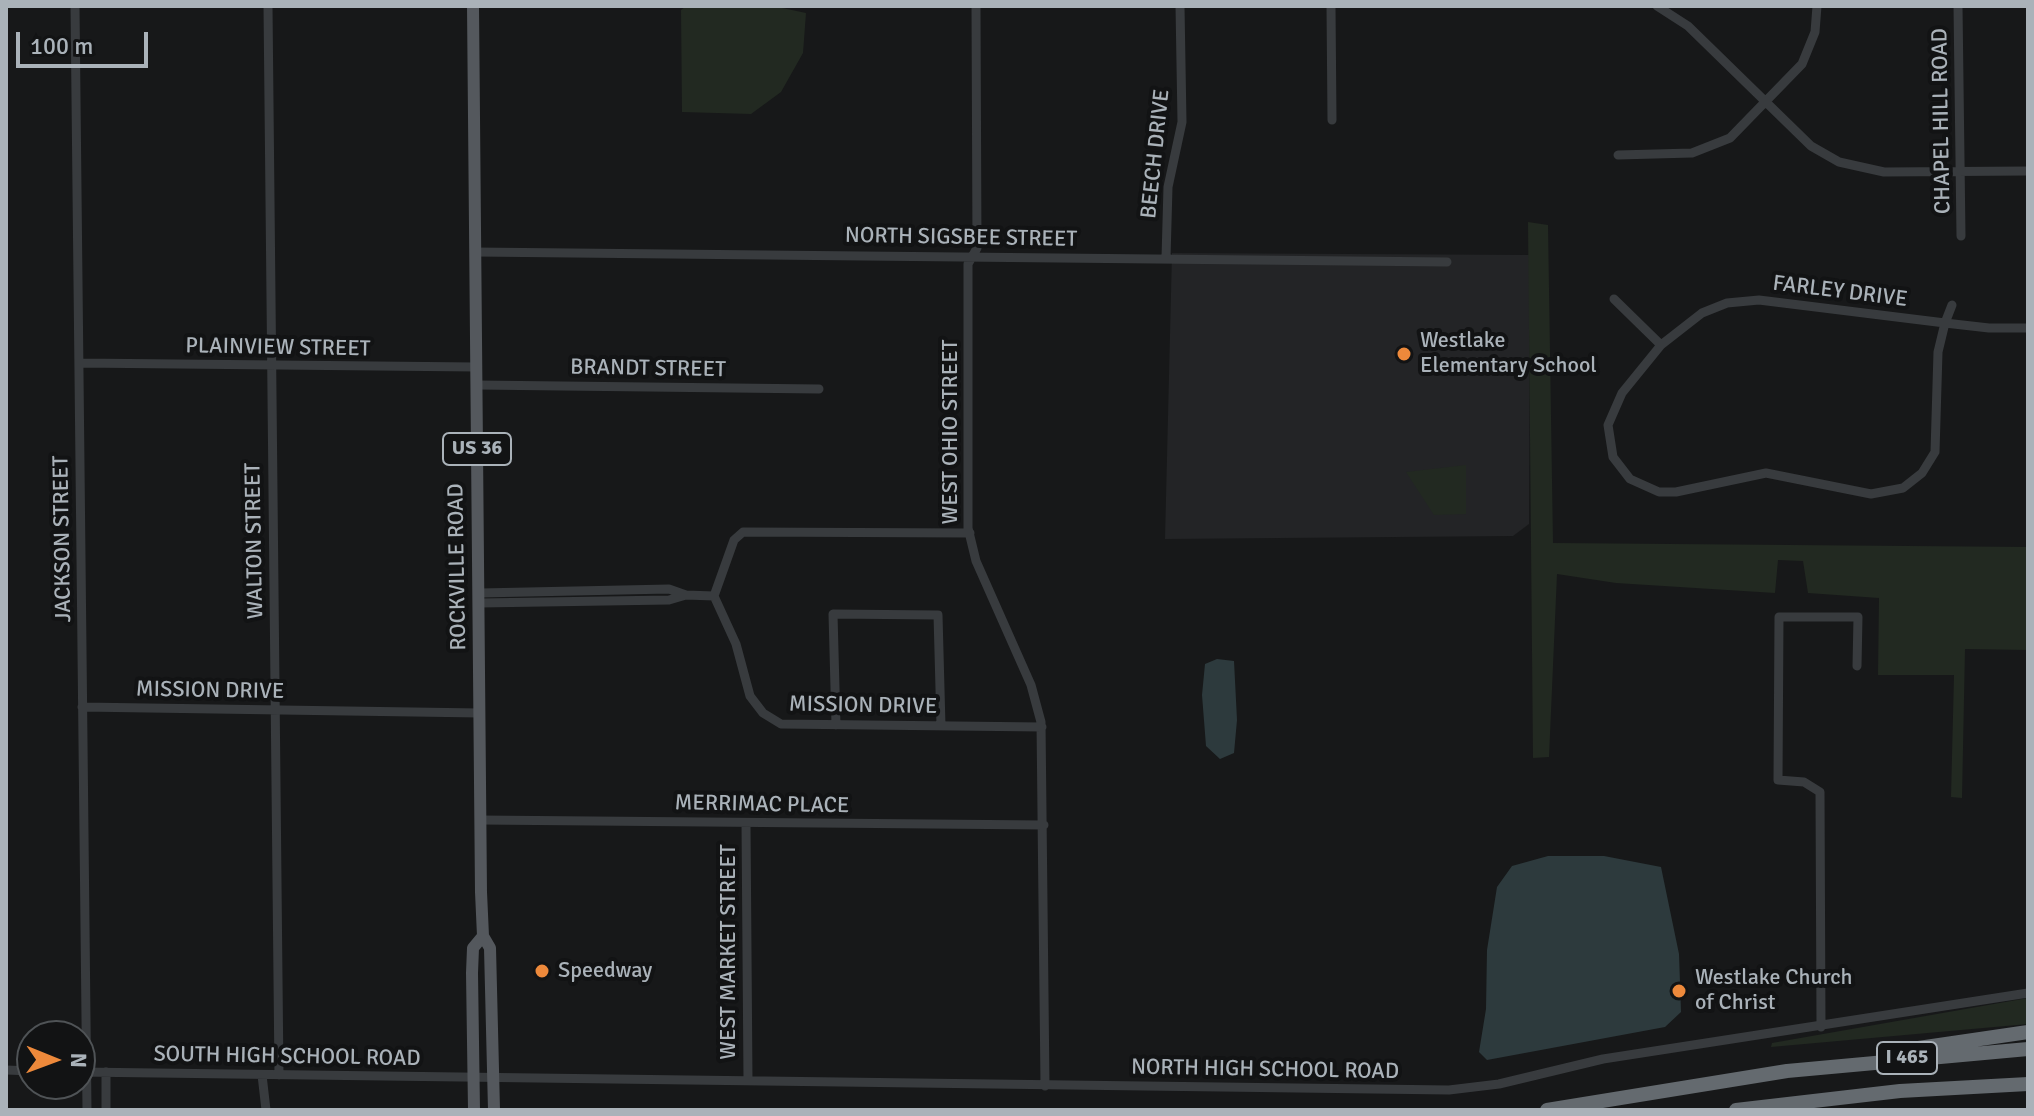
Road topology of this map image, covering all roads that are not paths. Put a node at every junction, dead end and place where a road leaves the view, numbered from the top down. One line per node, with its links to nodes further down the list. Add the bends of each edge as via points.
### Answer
1 (75, 6): 25 (street, JACKSON STREET)
2 (268, 6): 26 (street, WALTON STREET)
3 (473, 6): 16 (main road, ROCKVILLE ROAD / US 36)
4 (976, 6): 17 (street, WEST OHIO STREET)
5 (1180, 6): 18 (street, BEECH DRIVE, via 1182,122 1167,197)
6 (1331, 6): 11 (street)
7 (1817, 6): 10 (street, via 1810,48 1795,74)
8 (1958, 6): 14 (street, CHAPEL HILL ROAD)
9 (1662, 7): 10 (street)
10 (1766, 103): 12 (street, via 1730,138 1704,150); 14 (street, via 1811,146 1847,165 1884,172)
11 (1332, 120)
12 (1618, 155)
13 (2028, 171): 14 (street)
14 (1961, 172): 15 (street, CHAPEL HILL ROAD)
15 (1961, 236)
16 (475, 252): 17 (street, NORTH SIGSBEE STREET); 27 (main road, ROCKVILLE ROAD / US 36)
17 (973, 256): 18 (street, NORTH SIGSBEE STREET); 30 (street, WEST OHIO STREET, via 968,264)
18 (1166, 258): 19 (street, NORTH SIGSBEE STREET)
19 (1447, 262)
20 (1614, 299): 24 (street)
21 (1952, 305): 22 (street, FARLEY DRIVE)
22 (1945, 323): 23 (street, FARLEY DRIVE); 24 (street, FARLEY DRIVE, via 1745,300 1707,311); 24 (street, FARLEY DRIVE, via 1938,352 1935,452 1917,479 1879,494 1770,473 1676,492 1653,491 1634,482 1613,457 1610,416)
23 (2028, 328)
24 (1661, 345)
25 (79, 363): 26 (street, PLAINVIEW STREET); 34 (street, JACKSON STREET)
26 (271, 366): 27 (street, PLAINVIEW STREET); 35 (street, WALTON STREET)
27 (476, 367): 28 (main road, ROCKVILLE ROAD / US 36)
28 (477, 385): 29 (street, BRANDT STREET); 32 (main road, ROCKVILLE ROAD / US 36)
29 (819, 389)
30 (970, 533): 31 (street, via 743,532 734,540); 39 (street, WEST OHIO STREET, via 979,569 1031,685)
31 (714, 596): 32 (street, via 655,589); 37 (street, MISSION DRIVE, via 736,644 750,696 763,713 781,724)
32 (480, 598): 36 (main road, ROCKVILLE ROAD / US 36)
33 (1857, 666): 46 (street, via 1858,617 1779,617 1778,780 1804,782 1820,792)
34 (82, 707): 35 (street, MISSION DRIVE); 45 (street, JACKSON STREET)
35 (275, 710): 36 (street, MISSION DRIVE); 53 (street, WALTON STREET)
36 (480, 713): 40 (main road, ROCKVILLE ROAD / US 36)
37 (836, 725): 38 (street, MISSION DRIVE); 38 (street, via 833,614 938,615)
38 (941, 726): 39 (street, MISSION DRIVE)
39 (1042, 727): 42 (street, WEST OHIO STREET)
40 (480, 820): 41 (street, MERRIMAC PLACE); 43 (main road, ROCKVILLE ROAD / US 36)
41 (746, 823): 42 (street, MERRIMAC PLACE); 56 (street, WEST MARKET STREET)
42 (1044, 825): 57 (street, WEST OHIO STREET)
43 (483, 936): 54 (main road, ROCKVILLE ROAD / US 36, via 473,948); 55 (main road, ROCKVILLE ROAD / US 36, via 490,948)
44 (2028, 993): 46 (street, NORTH HIGH SCHOOL ROAD)
45 (83, 1020)
46 (1821, 1027): 57 (street, NORTH HIGH SCHOOL ROAD, via 1603,1059 1461,1090)
47 (2028, 1032): 49 (highway)
48 (2028, 1049): 49 (highway, I 465)
49 (1787, 1071): 63 (highway, I 465)
50 (96, 1072): 51 (street, SOUTH HIGH SCHOOL ROAD)
51 (106, 1072): 52 (street, SOUTH HIGH SCHOOL ROAD); 59 (street)
52 (262, 1075): 53 (street, SOUTH HIGH SCHOOL ROAD); 60 (street)
53 (279, 1075): 54 (street, SOUTH HIGH SCHOOL ROAD)
54 (473, 1078): 55 (street, SOUTH HIGH SCHOOL ROAD); 61 (main road, ROCKVILLE ROAD / US 36)
55 (493, 1078): 56 (street, NORTH HIGH SCHOOL ROAD); 62 (main road, ROCKVILLE ROAD / US 36)
56 (748, 1081): 57 (street, NORTH HIGH SCHOOL ROAD)
57 (1045, 1086)
58 (2028, 1086): 64 (highway, I 465, via 1989,1084)
59 (106, 1110)
60 (266, 1110)
61 (474, 1110)
62 (494, 1110)
63 (1547, 1110)
64 (1736, 1110)

